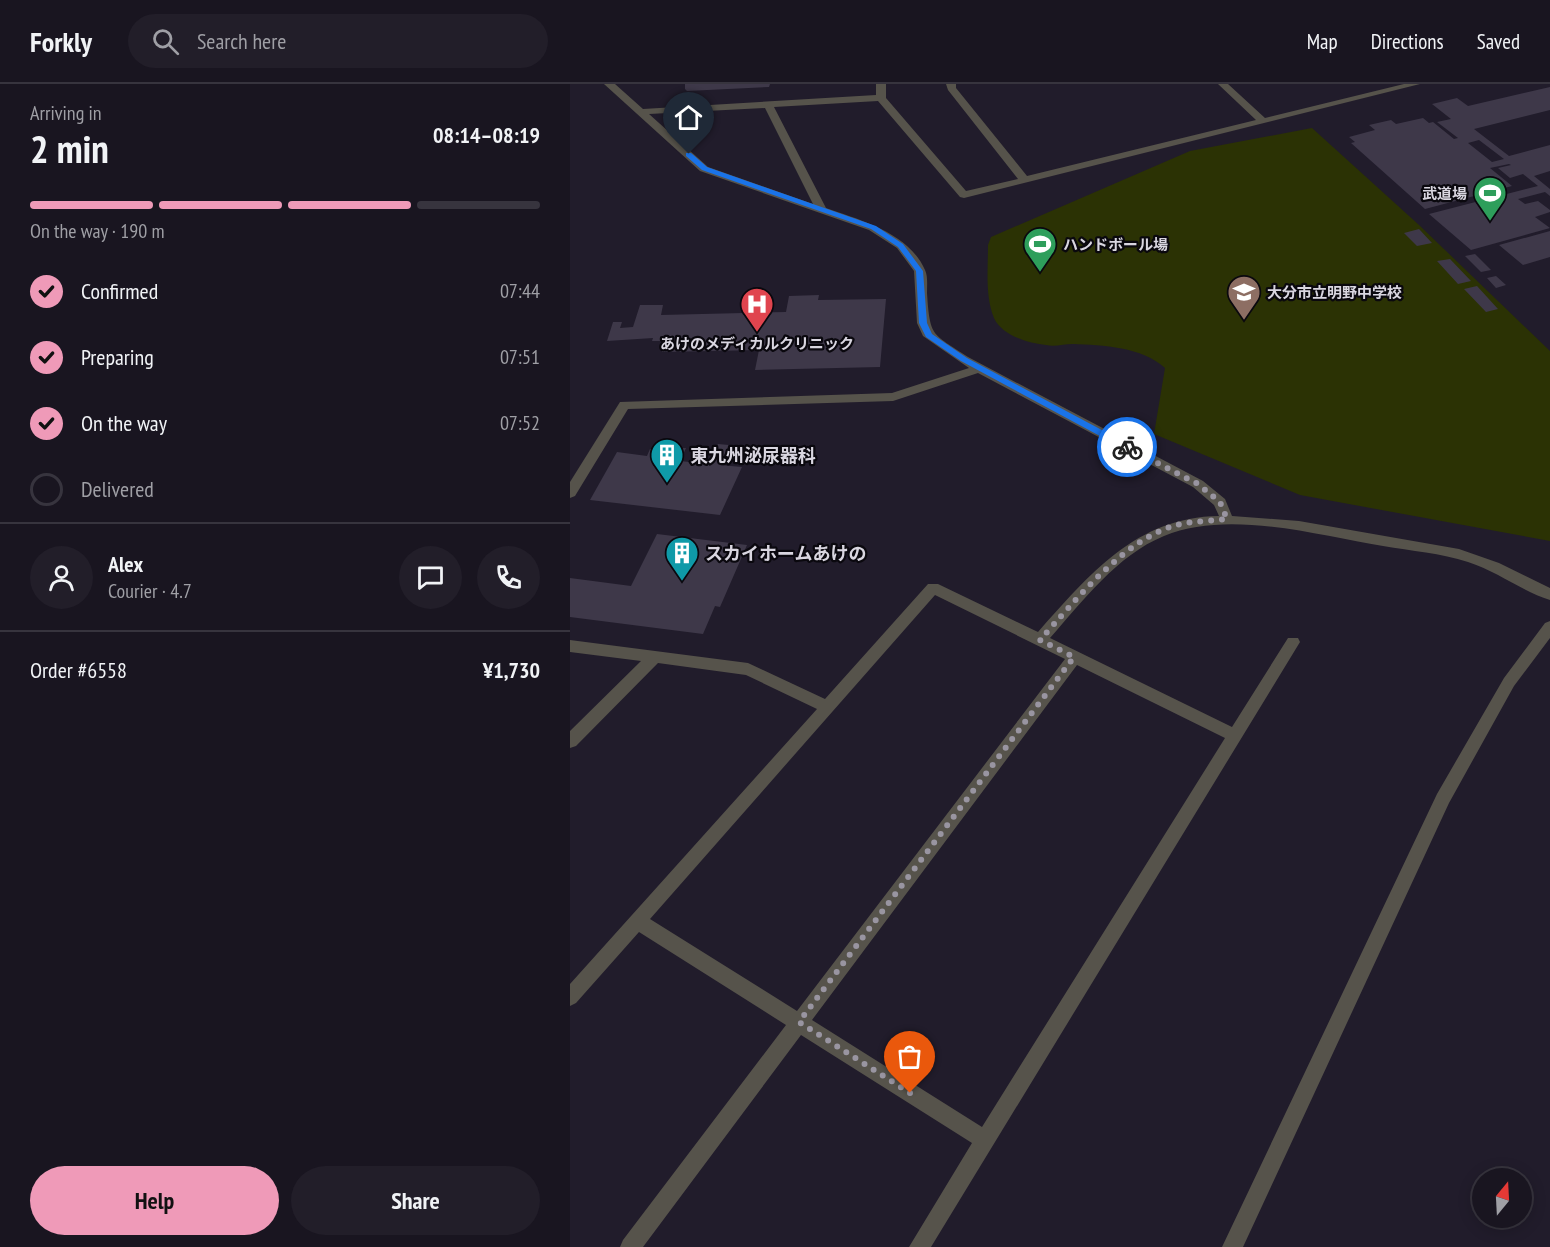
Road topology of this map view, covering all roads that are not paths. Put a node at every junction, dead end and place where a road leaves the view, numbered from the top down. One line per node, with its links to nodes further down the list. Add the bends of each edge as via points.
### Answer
1 (609, 84): 8 (street)
2 (881, 84): 6 (street)
3 (951, 84): 10 (street)
4 (1223, 84): 9 (street)
5 (1416, 84): 9 (street)
6 (881, 98): 7 (street); 10 (street, via 964,195)
7 (768, 105): 8 (street); 11 (street)
8 (641, 112): 11 (street, via 705,169)
9 (1263, 122): 10 (street)
10 (1025, 180)
11 (821, 209): 12 (street, via 873,228 901,246 920,271 923,323 929,336)
12 (980, 368): 13 (street, via 893,397 624,405); 14 (street, via 1198,484 1220,502)
13 (570, 494)
14 (1227, 519): 15 (street, via 1459,554); 17 (street, via 1177,525 1141,543 1084,591)
15 (1550, 595)
16 (1550, 627): 31 (street, via 1509,682 1443,799)
17 (1040, 640): 21 (street); 22 (street, via 933,588)
18 (1293, 642): 23 (street)
19 (570, 646): 20 (street)
20 (655, 657): 22 (street, via 748,669); 24 (street)
21 (1074, 657): 23 (street); 27 (street)
22 (828, 707): 25 (street)
23 (1235, 735): 28 (street)
24 (570, 741)
25 (638, 921): 26 (street); 27 (street)
26 (570, 997)
27 (799, 1022): 28 (street); 29 (street)
28 (985, 1140): 30 (street)
29 (630, 1247)
30 (919, 1247)
31 (1232, 1247)

